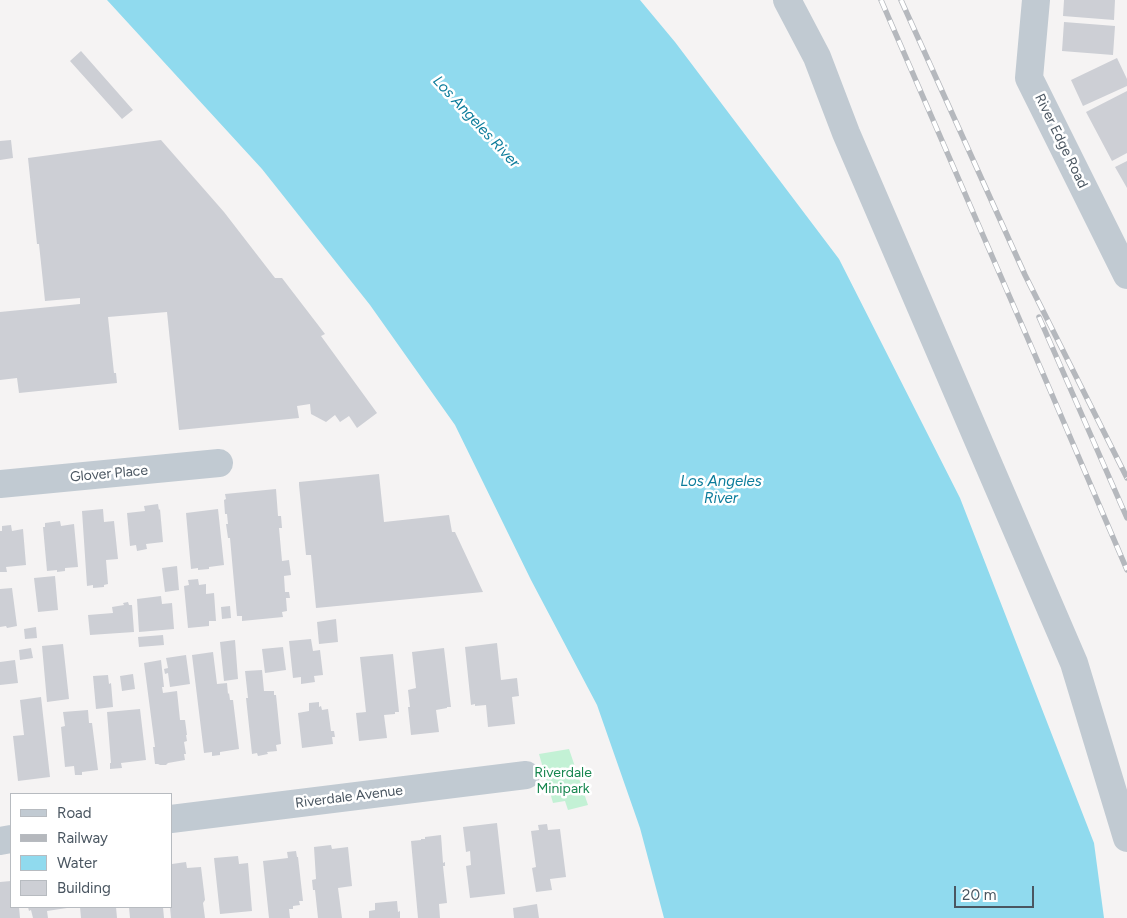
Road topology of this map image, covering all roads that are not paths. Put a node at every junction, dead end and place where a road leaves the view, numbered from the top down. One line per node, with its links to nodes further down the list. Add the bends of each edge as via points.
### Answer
1 (787, 0): 8 (street, via 817,56 846,133 1074,663)
2 (1036, 0): 3 (street, River Edge Road, via 1029,78)
3 (1127, 274)
4 (219, 463): 5 (street, Glover Place)
5 (0, 484)
6 (526, 776): 7 (street, Riverdale Avenue)
7 (172, 819)
8 (1127, 838)

